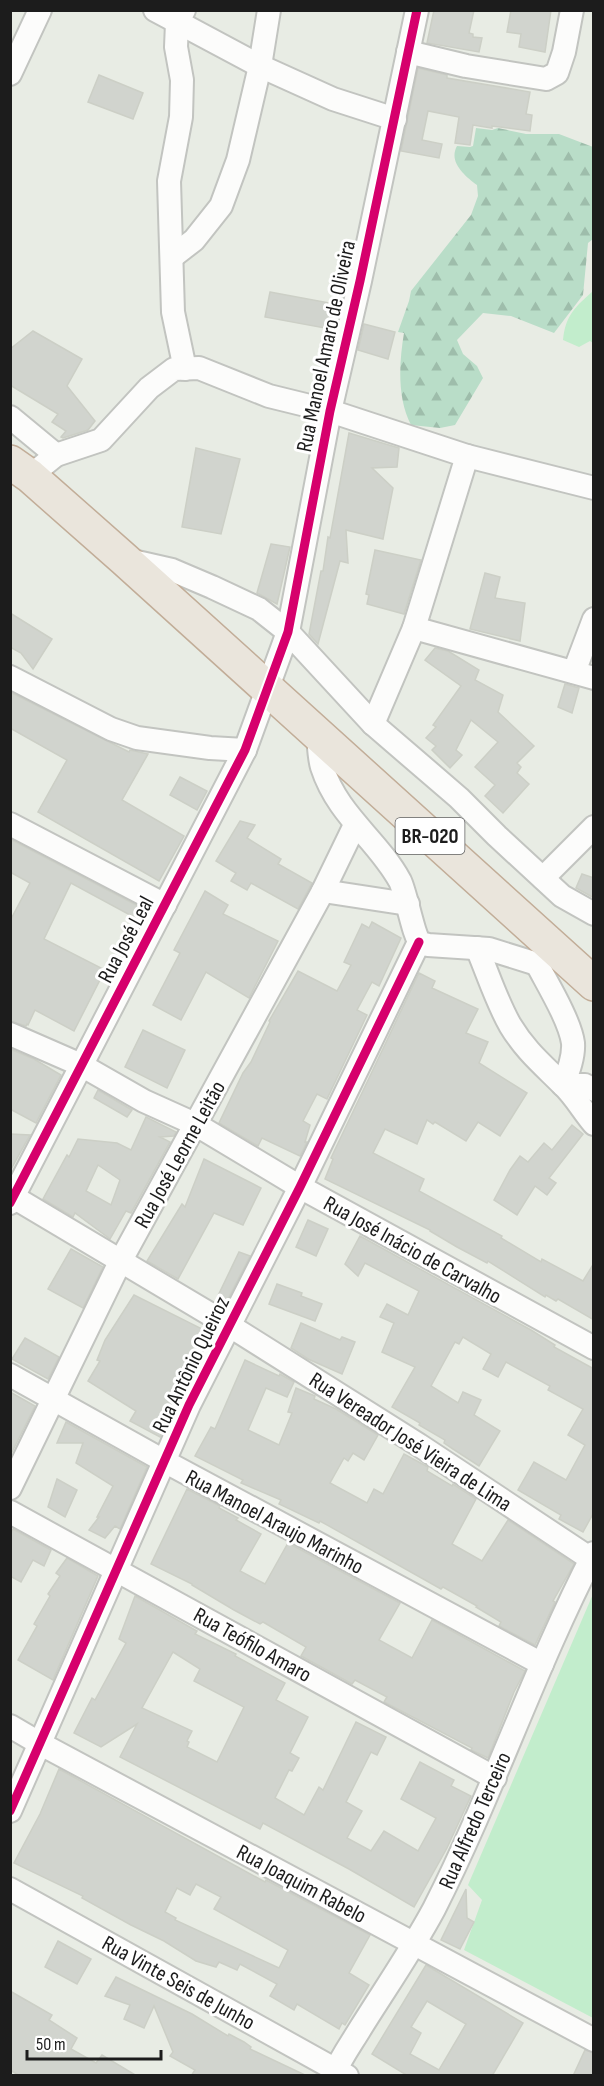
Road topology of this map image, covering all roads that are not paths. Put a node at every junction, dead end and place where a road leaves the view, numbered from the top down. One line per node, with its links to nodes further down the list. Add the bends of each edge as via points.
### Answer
1 (40, 10): 9 (street)
2 (155, 10): 6 (street)
3 (268, 10): 8 (street)
4 (417, 10): 7 (street, Rua Manoel Amaro de Oliveira)
5 (572, 10): 7 (street, via 557,73 546,79)
6 (181, 17): 8 (street); 11 (street, via 177,47 182,80 181,117 170,181)
7 (408, 52): 10 (street, Rua Manoel Amaro de Oliveira)
8 (260, 66): 10 (street, via 333,99); 11 (street, via 238,160 221,206 194,240)
9 (10, 74)
10 (395, 119): 13 (street, Rua Manoel Amaro de Oliveira)
11 (172, 257): 12 (street, via 173,312)
12 (185, 369): 13 (street, via 199,368 269,396); 15 (street, via 174,369 149,388 101,440)
13 (330, 411): 16 (street); 22 (street, Rua Manoel Amaro de Oliveira)
14 (10, 417): 15 (street)
15 (56, 455): 17 (street)
16 (467, 456): 18 (street); 21 (street)
17 (20, 469): 19 (highway, BR-020)
18 (594, 488)
19 (124, 559): 22 (street, via 172,570 212,587 259,609); 25 (highway, BR-020)
20 (594, 619): 23 (street)
21 (414, 628): 23 (street); 26 (street)
22 (288, 632): 25 (street, Rua Manoel Amaro de Oliveira); 26 (street)
23 (584, 675)
24 (10, 677): 28 (street, via 111,729 137,738)
25 (266, 689): 27 (highway, BR-020); 28 (street, Rua José Leal)
26 (373, 724): 32 (street)
27 (318, 735): 30 (street, via 322,766 339,803); 39 (highway, BR-020)
28 (245, 750): 35 (street, Rua José Leal)
29 (10, 824): 35 (street)
30 (355, 825): 33 (street, Rua José Leorne Leitão); 34 (street, via 387,860)
31 (594, 828): 32 (street)
32 (543, 878): 36 (street, via 562,896)
33 (323, 891): 34 (street); 45 (street, Rua José Leorne Leitão)
34 (408, 904): 37 (street)
35 (165, 905): 42 (street, Rua José Leal)
36 (594, 914)
37 (419, 942): 38 (street); 47 (street, Rua Antônio Queiroz)
38 (477, 948): 39 (street); 43 (street, via 511,1026 528,1050)
39 (545, 956): 40 (highway, BR-020); 43 (street, via 573,1044)
40 (594, 984)
41 (10, 1034): 42 (street, Rua José Inácio de Carvalho)
42 (81, 1065): 45 (street, Rua José Inácio de Carvalho, via 144,1101); 48 (street, Rua José Leal)
43 (563, 1085): 44 (street); 46 (street)
44 (594, 1090)
45 (195, 1124): 47 (street, Rua José Inácio de Carvalho); 49 (street, Rua José Leorne Leitão)
46 (594, 1124)
47 (300, 1187): 50 (street, Rua Antônio Queiroz); 51 (street, Rua José Inácio de Carvalho)
48 (12, 1199): 49 (street, Rua Vereador José Vieira de Lima)
49 (120, 1262): 50 (street, Rua Vereador José Vieira de Lima); 53 (street, Rua José Leorne Leitão)
50 (230, 1326): 54 (street, Rua Antônio Queiroz); 57 (street, Rua Vereador José Vieira de Lima)
51 (594, 1347)
52 (10, 1375): 53 (street, Rua Manoel Araujo Marinho)
53 (54, 1399): 54 (street, Rua Manoel Araujo Marinho); 55 (street, Rua José Leorne Leitão)
54 (164, 1461): 58 (street, Rua Antônio Queiroz); 59 (street, Rua Manoel Araujo Marinho)
55 (10, 1488)
56 (10, 1512): 58 (street, Rua Teófilo Amaro)
57 (592, 1557): 59 (street, Rua Alfredo Terceiro)
58 (117, 1570): 61 (street, Rua Antônio Queiroz); 62 (street, Rua Teófilo Amaro)
59 (542, 1664): 62 (street, Rua Alfredo Terceiro)
60 (10, 1726): 61 (street, Rua Joaquim Rabelo)
61 (39, 1743): 63 (street, Rua Antônio Queiroz); 65 (street, Rua Joaquim Rabelo)
62 (495, 1778): 65 (street, Rua Alfredo Terceiro)
63 (10, 1811)
64 (10, 1889): 67 (street, Rua Vinte Seis de Junho)
65 (415, 1943): 66 (street, Rua Joaquim Rabelo); 67 (street, Rua Alfredo Terceiro)
66 (594, 2040)
67 (338, 2073)

